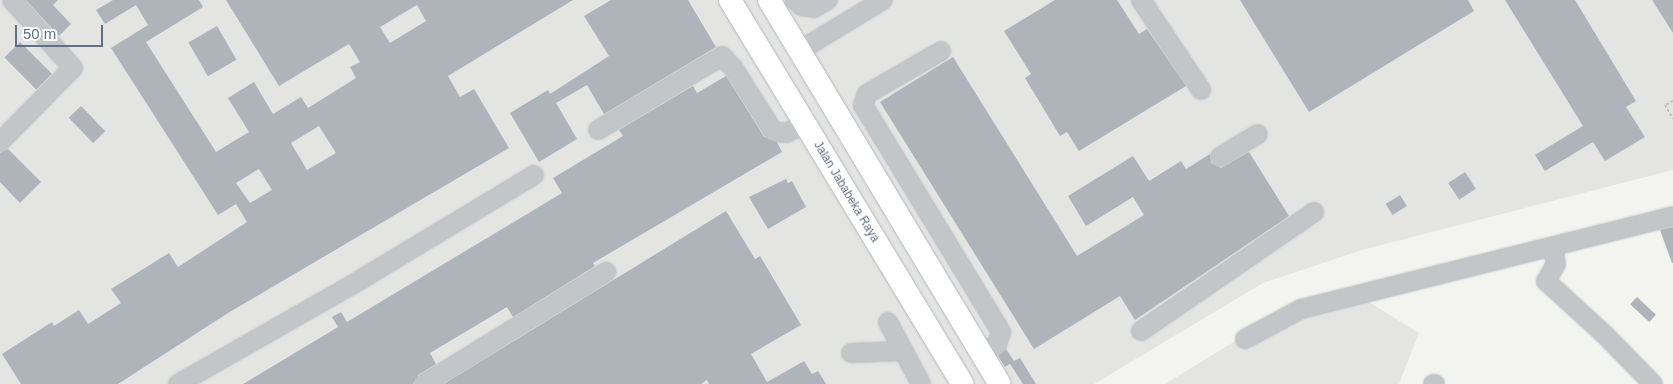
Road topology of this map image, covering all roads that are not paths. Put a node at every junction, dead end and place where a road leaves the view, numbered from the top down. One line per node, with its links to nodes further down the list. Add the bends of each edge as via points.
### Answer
1 (12, 0): 15 (street, via 73,68)
2 (730, 0): 10 (main road, Jalan Jababeka Raya)
3 (769, 0): 8 (main road)
4 (795, 0): 5 (street, via 802,6 814,8)
5 (828, 0)
6 (883, 0): 8 (street)
7 (1141, 0): 11 (street)
8 (799, 51): 10 (main road); 27 (main road)
9 (941, 51): 27 (street, via 867,94 863,105 1001,332 997,344)
10 (772, 70): 12 (main road, Jalan Jababeka Raya)
11 (1202, 90)
12 (804, 124): 13 (street, via 786,133 773,131 734,69 722,56); 31 (main road, Jalan Jababeka Raya)
13 (598, 130)
14 (1258, 134): 16 (street)
15 (0, 142)
16 (1220, 157)
17 (534, 175): 28 (street)
18 (1314, 212): 23 (street)
19 (1673, 216): 20 (street)
20 (1554, 247): 24 (street, via 1417,278 1301,310); 33 (street, via 1556,264 1546,281 1606,336)
21 (606, 272): 29 (street)
22 (888, 322): 25 (street)
23 (1141, 331)
24 (1244, 340)
25 (903, 351): 26 (street); 30 (street)
26 (851, 353)
27 (982, 354): 32 (main road)
28 (178, 384)
29 (424, 384)
30 (921, 384)
31 (963, 384)
32 (1000, 384)
33 (1651, 384)

